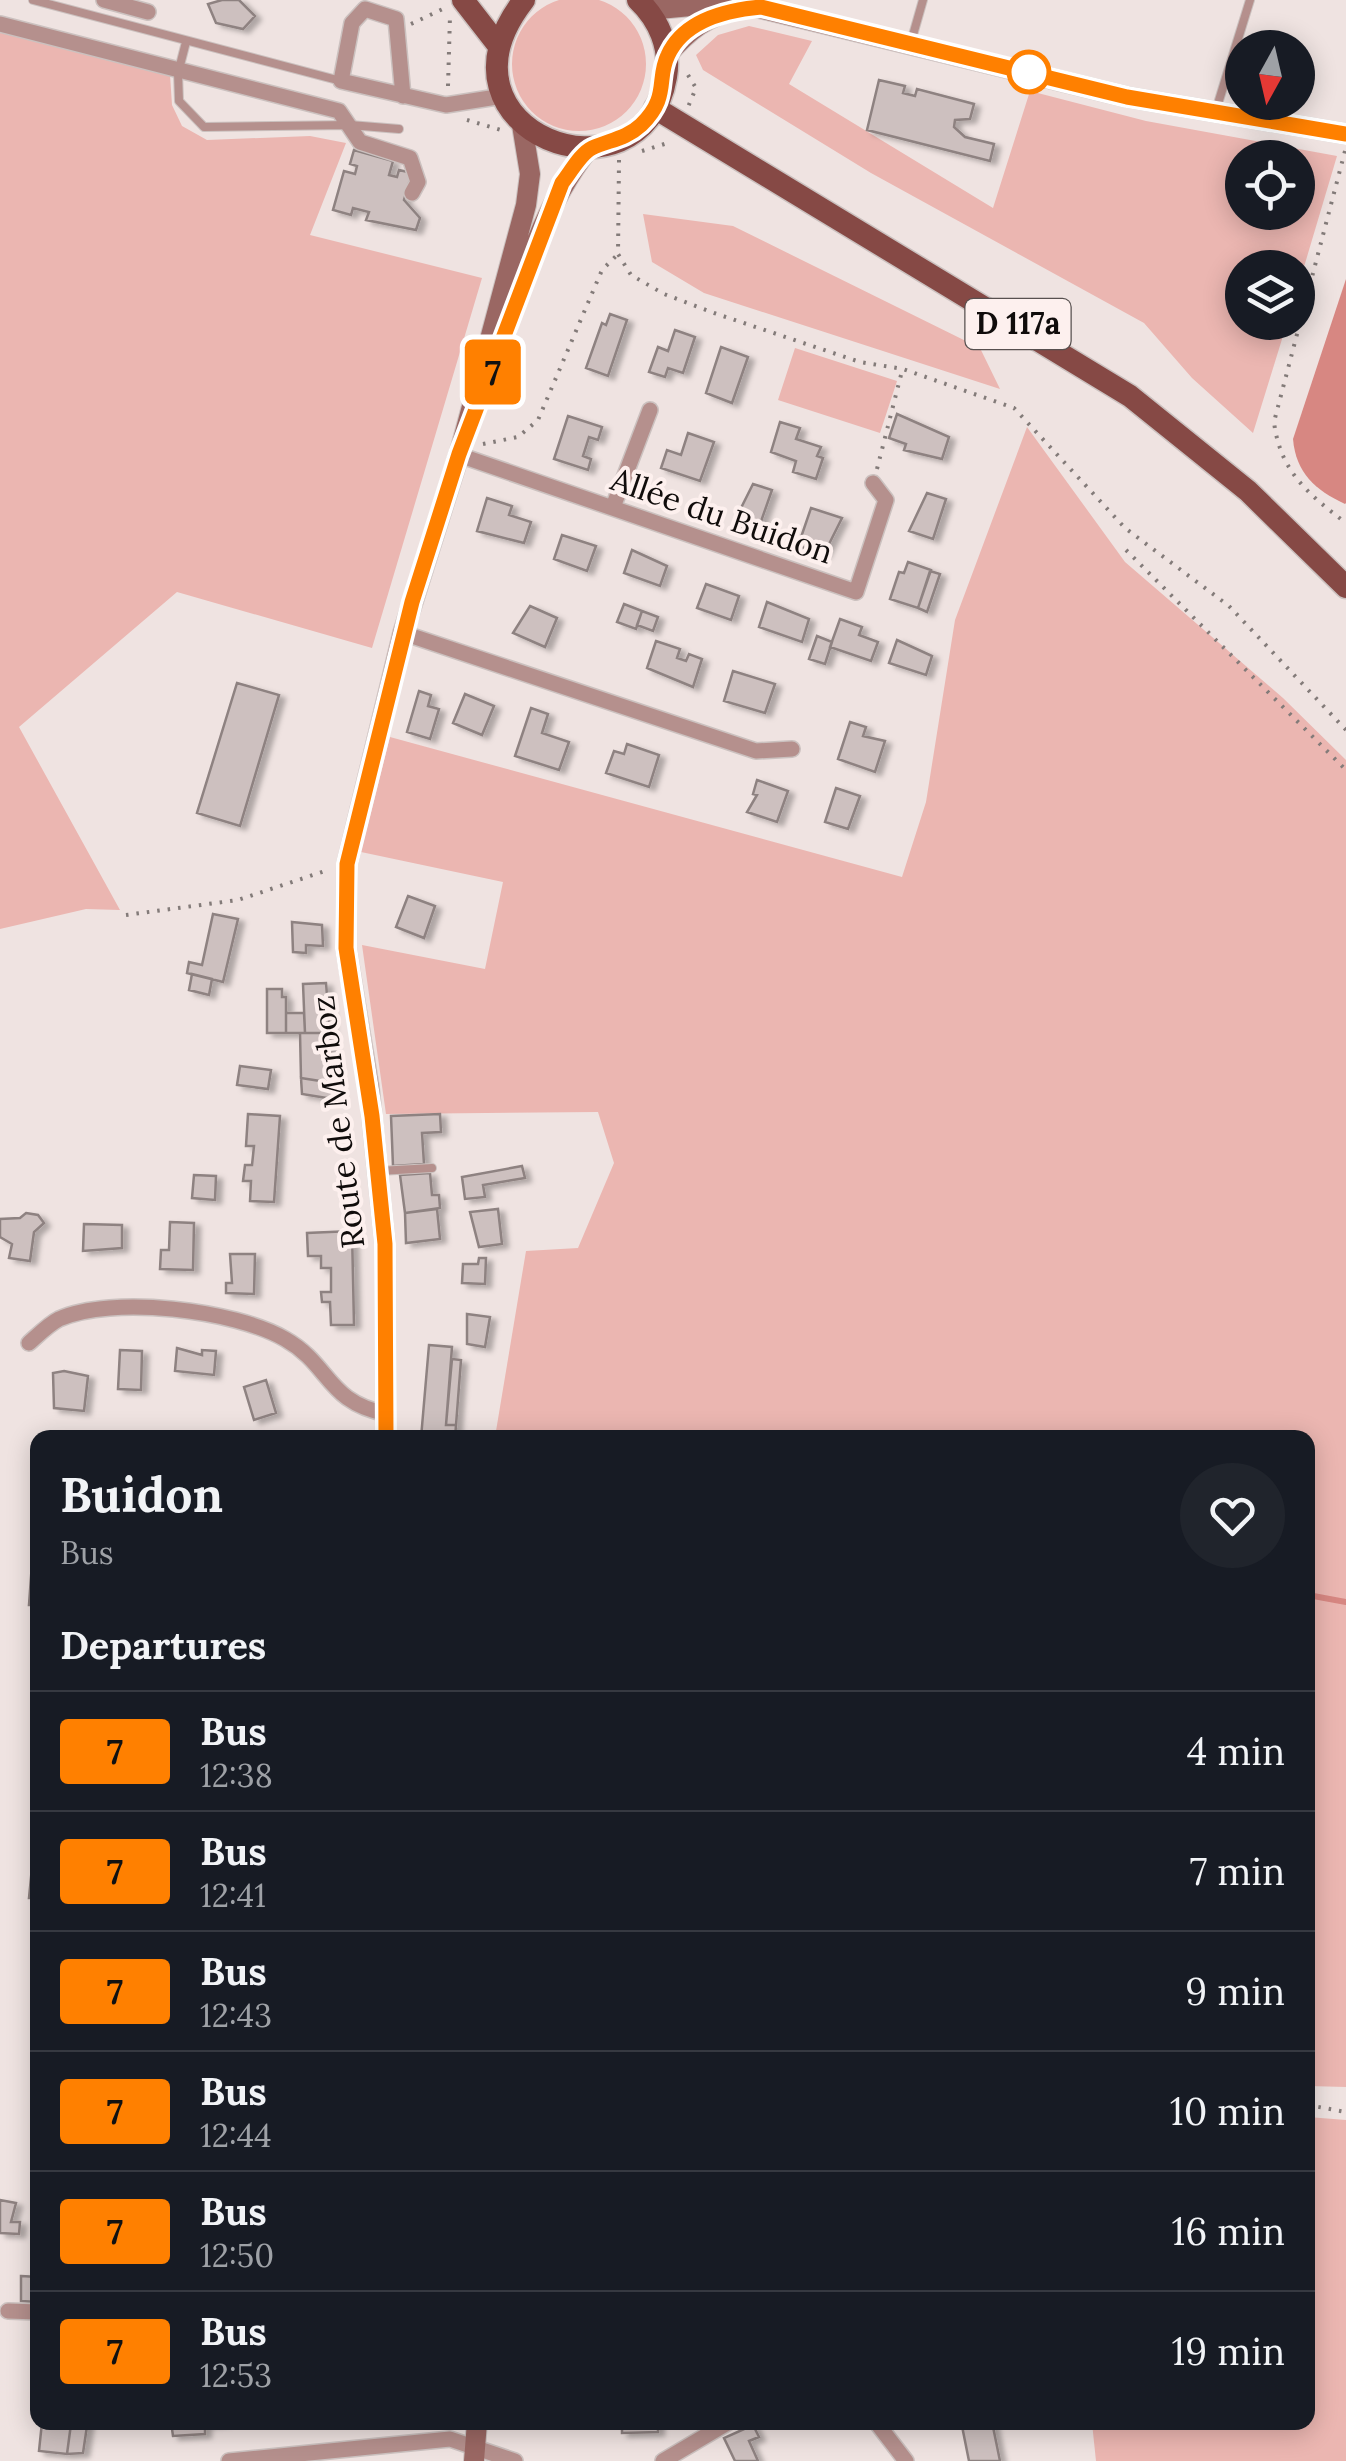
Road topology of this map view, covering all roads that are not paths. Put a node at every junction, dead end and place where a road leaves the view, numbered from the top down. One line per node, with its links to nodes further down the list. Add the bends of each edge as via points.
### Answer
1 (33, 0): 11 (lane)
2 (104, 0): 9 (street)
3 (524, 0): 13 (main road)
4 (923, 0): 12 (lane)
5 (1250, 0): 20 (lane)
6 (643, 5): 8 (main road, via 716,1); 14 (main road, via 661,31)
7 (457, 6): 13 (main road)
8 (761, 7): 12 (main road); 14 (main road, via 708,18)
9 (148, 12)
10 (0, 24): 15 (street)
11 (186, 42): 15 (lane); 16 (lane)
12 (911, 42): 20 (main road)
13 (498, 44): 18 (main road)
14 (667, 56): 19 (main road)
15 (178, 73): 21 (street, via 339,111); 21 (lane, via 178,100 204,126)
16 (341, 81): 17 (street); 17 (street, via 357,13 387,12 398,27)
17 (404, 96): 18 (street, via 446,106)
18 (502, 96): 22 (main road)
19 (655, 108): 25 (main road, via 627,136); 31 (main road, D 117a, via 1130,396 1237,481)
20 (1214, 115): 24 (main road)
21 (350, 125): 23 (lane); 26 (street, via 360,142 410,158 418,182)
22 (513, 128): 25 (main road, via 565,147); 28 (main road, Route de Marboz, via 530,174 526,205)
23 (399, 129)
24 (1346, 134)
25 (590, 148): 28 (main road, Route de Marboz, via 562,183 540,232)
26 (412, 193)
27 (650, 410): 30 (street)
28 (465, 457): 30 (street, Allée du Buidon); 32 (main road, Route de Marboz)
29 (873, 483): 30 (street, Allée du Buidon, via 886,500 856,592)
30 (613, 507)
31 (1346, 587)
32 (403, 633): 33 (street, via 756,751); 35 (main road, Route de Marboz, via 347,864 346,948)
33 (792, 749)
34 (432, 1168): 35 (lane)
35 (379, 1171): 37 (main road, Route de Marboz)
36 (29, 1342): 37 (street, via 58,1320 92,1310 202,1312 286,1339 318,1366 337,1394 360,1409)
37 (386, 1414): 38 (main road, Route de Marboz)
38 (386, 1430)
39 (8, 2311): 40 (street)
40 (30, 2312)
41 (715, 2430): 46 (street)
42 (882, 2430): 47 (street)
43 (475, 2442): 44 (street, via 418,2440); 45 (street)
44 (228, 2461)
45 (515, 2461)
46 (663, 2461)
47 (906, 2461)

